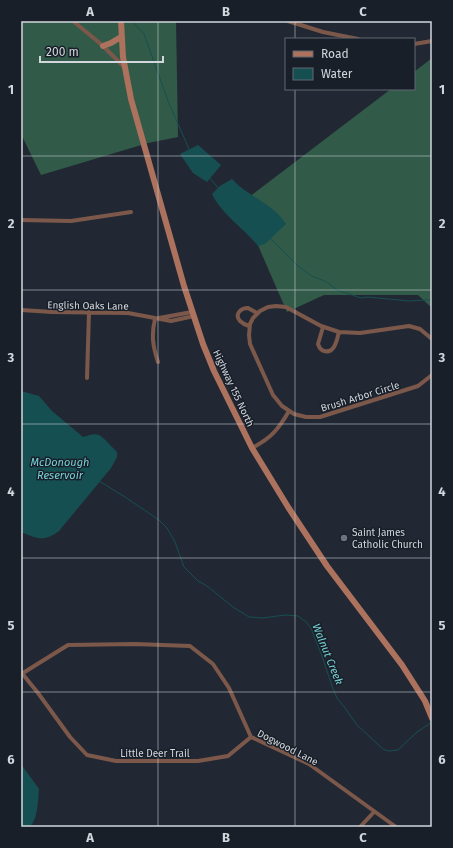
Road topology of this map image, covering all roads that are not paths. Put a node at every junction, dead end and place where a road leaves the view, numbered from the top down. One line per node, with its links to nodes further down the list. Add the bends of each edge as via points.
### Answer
1 (73, 21): 8 (street)
2 (121, 21): 4 (main road, Highway 155 North)
3 (288, 21): 5 (street)
4 (121, 38): 8 (main road); 9 (main road, Highway 155 North)
5 (353, 38)
6 (432, 41): 7 (street)
7 (415, 44)
8 (103, 46): 9 (street)
9 (124, 67): 15 (main road, Highway 155 North)
10 (131, 212): 11 (street, via 71,221)
11 (21, 220)
12 (21, 310): 13 (street, English Oaks Lane)
13 (89, 312): 16 (street, English Oaks Lane, via 131,313); 23 (street)
14 (257, 313): 17 (street); 17 (street, via 248,308 242,308 239,312 240,320); 18 (street, via 272,306 283,306)
15 (193, 314): 16 (street, English Oaks Lane); 25 (main road, Highway 155 North, via 208,358)
16 (155, 319): 21 (street, via 152,338)
17 (250, 326): 24 (street, Brush Arbor Circle, via 250,344 271,391 278,402)
18 (323, 327): 19 (street); 19 (street, via 318,344 324,351 333,348)
19 (339, 332): 20 (street, via 360,333 409,326 420,329)
20 (432, 340)
21 (158, 362)
22 (432, 375): 24 (street, Brush Arbor Circle, via 418,386 323,417 306,417)
23 (87, 378)
24 (289, 411): 25 (street, via 273,434)
25 (252, 448): 27 (main road, Highway 155 North, via 327,566 425,701)
26 (22, 673): 28 (street, Little Deer Trail, via 70,737 87,755 116,761 198,761 228,756); 28 (street, Dogwood Lane, via 68,645 190,646 213,664 229,688)
27 (432, 718)
28 (251, 737): 29 (street, Dogwood Lane, via 309,764)
29 (374, 812): 30 (street); 31 (street, Dogwood Lane)
30 (360, 827)
31 (396, 827)

